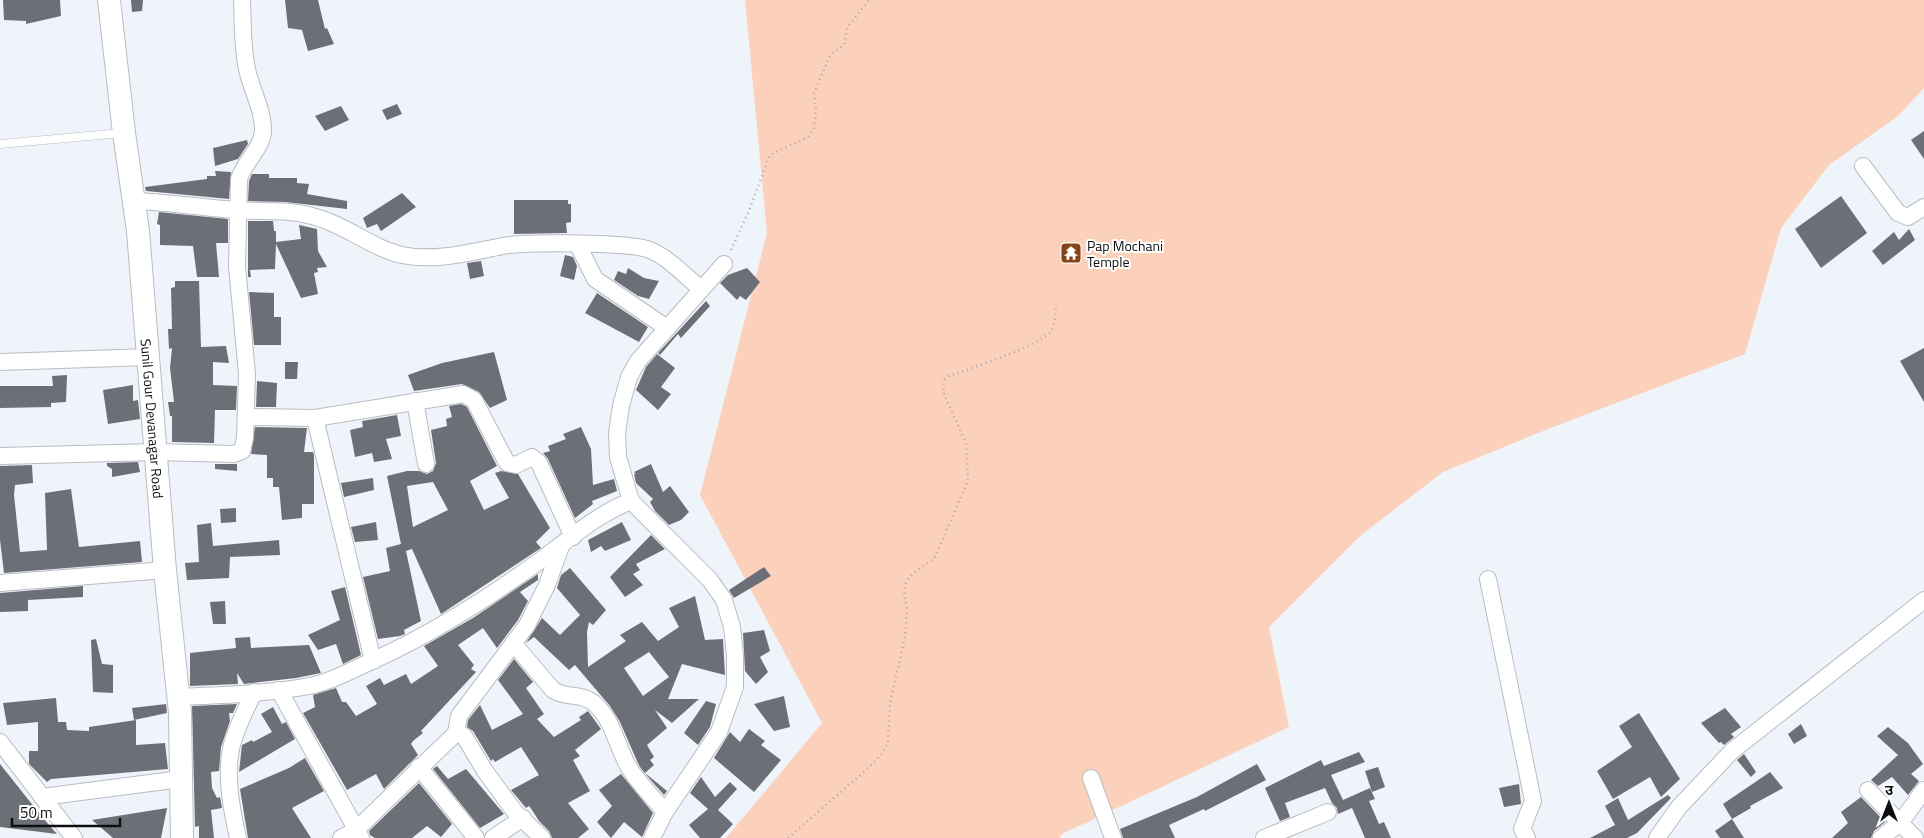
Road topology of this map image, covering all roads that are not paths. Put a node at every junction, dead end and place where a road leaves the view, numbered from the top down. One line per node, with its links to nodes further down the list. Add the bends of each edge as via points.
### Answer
1 (109, 0): 3 (main road, Sunil Gour Devanagar Road)
2 (242, 0): 8 (street, via 246,67 263,131 261,141 242,169)
3 (124, 133): 4 (lane); 6 (main road, Sunil Gour Devanagar Road)
4 (0, 144)
5 (1863, 166): 7 (street, via 1898,213 1908,217)
6 (135, 201): 8 (street); 13 (main road, Sunil Gour Devanagar Road)
7 (1924, 207)
8 (238, 210): 9 (street, via 284,210 313,216 343,226 382,248 402,255 449,256 522,244); 16 (street, via 237,266 247,374)
9 (578, 245): 11 (street, via 640,246 666,260); 12 (street, via 595,279)
10 (724, 264): 11 (street)
11 (701, 290): 12 (street)
12 (667, 328): 21 (street, via 638,361 620,406 618,458)
13 (148, 357): 14 (street); 18 (main road, Sunil Gour Devanagar Road)
14 (0, 362)
15 (415, 401): 17 (street); 20 (street); 22 (street, via 463,394 474,400 507,463 516,465 532,458 539,463)
16 (246, 417): 17 (street); 18 (street, via 242,451 234,454)
17 (316, 418): 28 (street)
18 (156, 452): 19 (street); 23 (main road, Sunil Gour Devanagar Road)
19 (0, 456)
20 (426, 464)
21 (631, 501): 22 (street, via 600,516); 40 (street, via 710,580 724,600 732,627 735,687 728,709 719,732)
22 (567, 542): 27 (street, via 527,625); 28 (street, via 441,624 392,653)
23 (165, 570): 25 (street); 31 (main road, Sunil Gour Devanagar Road)
24 (1488, 579): 55 (street, via 1533,802 1522,829)
25 (0, 583)
26 (1924, 600): 56 (street, via 1732,751 1679,807)
27 (513, 643): 32 (street, via 459,716); 40 (street, via 558,694 586,698 596,705 606,717 629,767)
28 (373, 660): 29 (street, via 316,684)
29 (278, 690): 30 (street); 44 (street)
30 (254, 692): 31 (street); 48 (street, via 231,748 229,765)
31 (178, 697): 36 (main road, Sunil Gour Devanagar Road)
32 (456, 733): 34 (street); 42 (street, via 464,736 484,771)
33 (0, 742): 39 (street)
34 (419, 767): 44 (street); 50 (street)
35 (1092, 778): 54 (street)
36 (181, 779): 39 (street); 47 (main road, Sunil Gour Devanagar Road)
37 (1868, 790): 43 (street)
38 (1924, 790): 43 (street)
39 (42, 797): 46 (street)
40 (665, 812): 53 (street)
41 (1328, 812): 45 (street)
42 (523, 818): 51 (street); 52 (street)
43 (1901, 822): 57 (street); 58 (street)
44 (359, 834): 49 (street)
45 (1273, 836)
46 (74, 838)
47 (182, 838)
48 (238, 838)
49 (341, 838)
50 (476, 838)
51 (494, 838)
52 (542, 838)
53 (652, 838)
54 (1113, 838)
55 (1527, 838)
56 (1657, 838)
57 (1881, 838)
58 (1915, 838)

